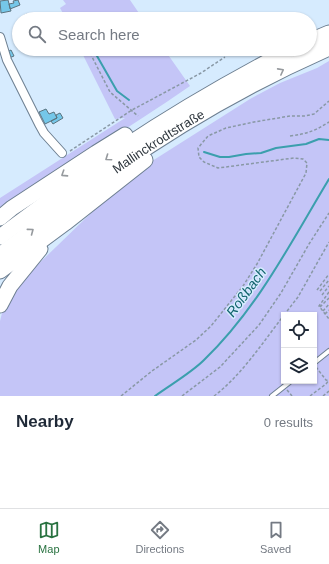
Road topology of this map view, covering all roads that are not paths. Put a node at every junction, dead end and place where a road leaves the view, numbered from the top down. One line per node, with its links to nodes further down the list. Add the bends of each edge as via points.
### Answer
1 (329, 33): 3 (highway)
2 (0, 37): 9 (street, via 7,60 39,124)
3 (317, 38)
4 (329, 48): 5 (highway, Mallinckrodtstraße, one-way to 4)
5 (317, 53)
6 (282, 56): 8 (highway, Mallinckrodtstraße)
7 (311, 56): 8 (highway, Mallinckrodtstraße, one-way to 7)
8 (241, 84): 10 (highway, one-way to 10, via 210,86 204,89 96,153); 12 (highway); 13 (highway, Mallinckrodtstraße, one-way to 13, via 173,116 122,149); 14 (highway, Mallinckrodtstraße, one-way to 8, via 84,191)
9 (62, 153)
10 (6, 211): 11 (highway)
11 (0, 218)
12 (65, 223): 15 (highway); 16 (highway, via 28,262)
13 (0, 237)
14 (0, 254)
15 (0, 271)
16 (0, 305)
17 (329, 351): 18 (lane)
18 (317, 361)
19 (287, 384): 20 (lane)
20 (272, 396)

